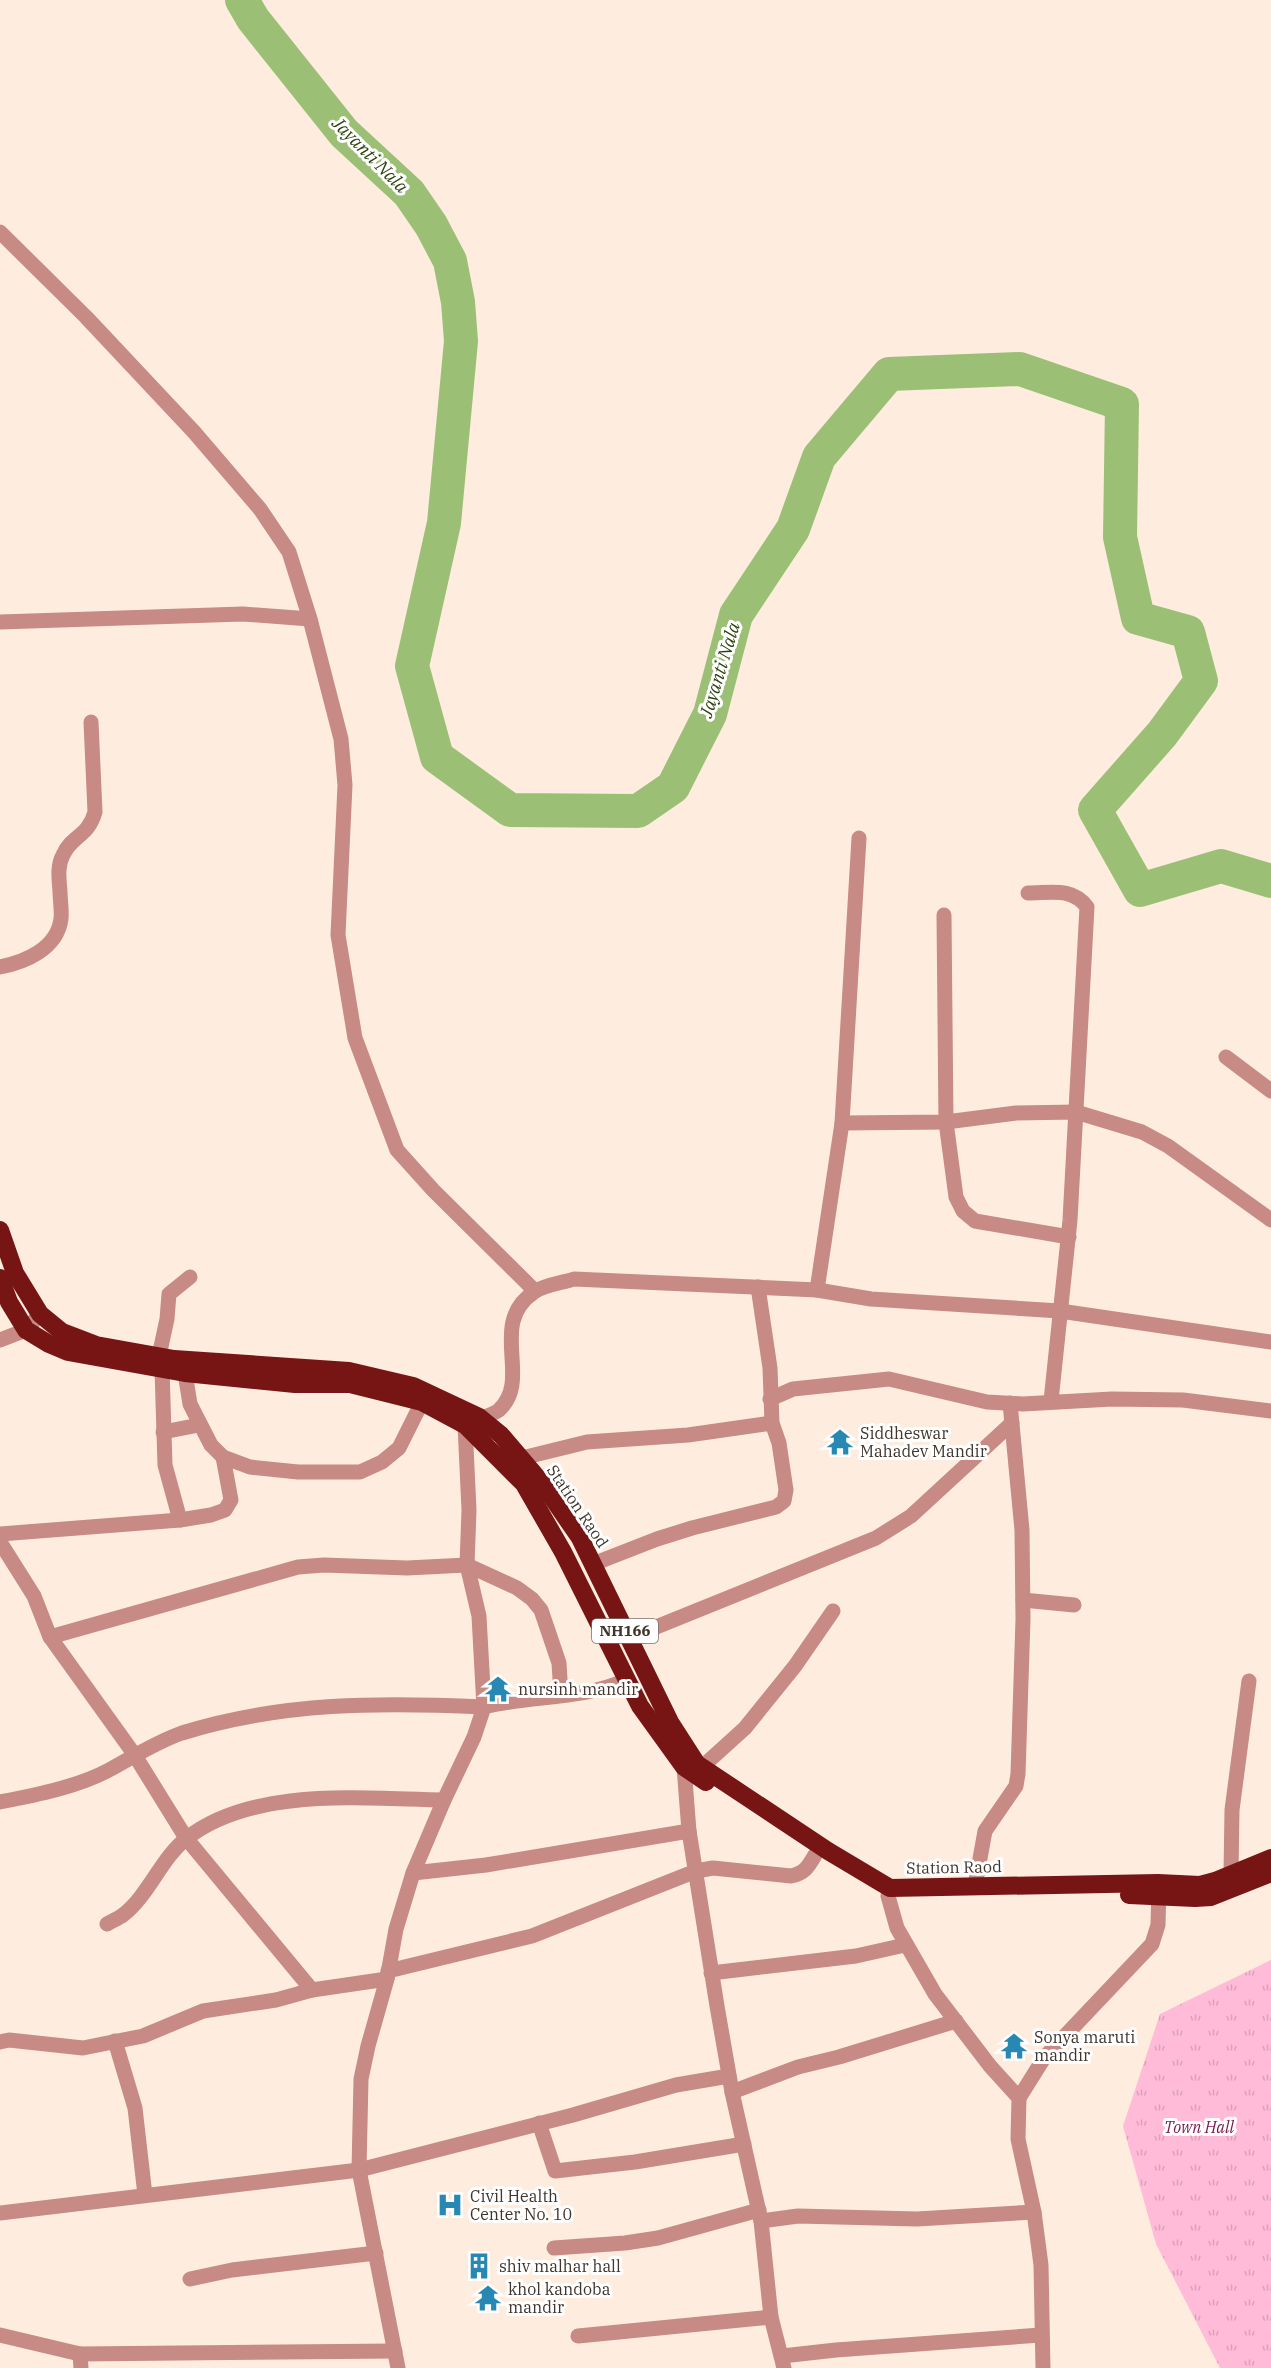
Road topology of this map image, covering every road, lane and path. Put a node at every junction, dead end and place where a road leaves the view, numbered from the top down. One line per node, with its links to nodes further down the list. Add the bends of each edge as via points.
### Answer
1 (0, 232): 2 (street, via 194,432 260,509 289,552)
2 (310, 619): 3 (street, via 243,614); 21 (street, via 341,739 345,785 338,935 355,1038 397,1150)
3 (0, 622)
4 (90, 722): 8 (street, via 95,812 92,825 62,855 58,931 30,959)
5 (859, 838): 13 (street)
6 (1028, 893): 11 (street, via 1067,892 1080,897 1087,907)
7 (944, 915): 12 (street)
8 (0, 967)
9 (1226, 1057): 10 (street)
10 (1271, 1091)
11 (1076, 1112): 12 (street, via 1016,1113); 14 (street, via 1142,1132 1168,1146); 16 (street)
12 (946, 1122): 13 (street); 16 (street, via 956,1197 963,1211 975,1221)
13 (842, 1123): 20 (street)
14 (1271, 1220)
15 (0, 1230): 23 (highway, Station Raod / NH166, via 15,1273)
16 (1069, 1237): 22 (street)
17 (190, 1277): 27 (street, via 169,1294)
18 (0, 1278): 24 (highway)
19 (758, 1287): 20 (street); 21 (street, via 574,1279); 29 (street, via 771,1368)
20 (817, 1290): 22 (street, via 871,1299)
21 (535, 1291): 34 (street, via 519,1306 510,1326 510,1393 499,1411)
22 (1060, 1311): 26 (street); 30 (street)
23 (40, 1314): 24 (street); 27 (highway, Station Raod / NH166, via 62,1332)
24 (26, 1330): 25 (street); 27 (highway, NH166, via 68,1352)
25 (0, 1340)
26 (1271, 1342)
27 (161, 1363): 28 (highway, NH166); 34 (highway, Station Raod / NH166, via 349,1371 413,1386); 38 (street)
28 (185, 1372): 31 (highway, NH166, via 295,1384 350,1384); 37 (street, via 190,1404)
29 (771, 1399): 32 (street, via 793,1389 889,1379 987,1402); 35 (street)
30 (1051, 1401): 32 (street); 33 (street, via 1183,1400)
31 (422, 1402): 34 (highway, NH166); 40 (street, via 399,1448 360,1472 250,1467)
32 (1010, 1403): 36 (street)
33 (1271, 1411)
34 (472, 1421): 39 (highway, Station Raod / NH166, via 501,1436); 45 (street); 51 (highway, NH166, via 524,1484)
35 (772, 1423): 39 (street, via 688,1436 588,1442); 44 (street, via 786,1490 784,1501 776,1508 666,1536)
36 (1012, 1423): 46 (street, via 1022,1530); 50 (street, via 911,1516 876,1538)
37 (199, 1425): 38 (street); 40 (street)
38 (163, 1432): 41 (street, via 165,1465)
39 (518, 1456): 44 (highway, Station Raod / NH166, via 542,1483)
40 (223, 1457): 41 (street, via 231,1500 225,1510)
41 (180, 1520): 42 (street)
42 (0, 1534)
43 (0, 1542): 49 (street, via 34,1596)
44 (593, 1564): 50 (highway, Station Raod / NH166)
45 (467, 1565): 49 (street, via 298,1567); 53 (street, via 517,1588 541,1610 559,1663); 54 (street, via 479,1616)
46 (1023, 1600): 47 (street); 67 (street, via 1016,1786 985,1831)
47 (1074, 1605)
48 (833, 1611): 56 (street, via 745,1728)
49 (50, 1637): 55 (street)
50 (629, 1638): 56 (highway, Station Raod / NH166, via 670,1722 697,1764)
51 (627, 1680): 53 (street, via 607,1689); 56 (highway, NH166, via 643,1710)
52 (1249, 1681): 65 (street, via 1232,1810)
53 (561, 1695): 54 (street)
54 (484, 1707): 55 (street, via 337,1705 259,1715 181,1734); 57 (street)
55 (134, 1754): 58 (street, via 108,1771); 60 (street)
56 (693, 1767): 59 (street); 61 (highway, NH166); 67 (highway, Station Raod / NH166, via 890,1888)
57 (444, 1800): 60 (street, via 317,1799 269,1804 223,1816); 64 (street)
58 (0, 1802)
59 (689, 1831): 63 (street); 64 (street, via 486,1865)
60 (186, 1838): 70 (street, via 135,1902); 74 (street)
61 (815, 1855): 63 (street, via 807,1869 791,1876 713,1868); 69 (highway, NH166)
62 (1271, 1858): 65 (highway, Station Raod / NH166)
63 (696, 1870): 72 (street); 73 (street, via 532,1936)
64 (413, 1873): 73 (street, via 396,1929)
65 (1231, 1873): 68 (highway, Station Raod / NH166, via 1200,1885)
66 (1271, 1873): 68 (highway, NH166, via 1211,1897)
67 (975, 1886): 68 (highway, Station Raod / NH166)
68 (1159, 1890): 69 (highway, NH166, via 1125,1895); 79 (street, via 1158,1925 1152,1944 1044,2058)
69 (888, 1896): 71 (street)
70 (107, 1924)
71 (906, 1945): 72 (street, via 856,1956); 75 (street)
72 (711, 1973): 78 (street)
73 (388, 1975): 74 (street); 82 (street, via 361,2079)
74 (312, 1990): 77 (street, via 276,2000 203,2011 142,2036)
75 (956, 2021): 78 (street, via 839,2057); 79 (street)
76 (0, 2042): 77 (street, via 83,2048)
77 (115, 2042): 83 (street, via 135,2108)
78 (731, 2084): 80 (street, via 676,2085); 81 (street)
79 (1019, 2098): 84 (street, via 1018,2139)
80 (539, 2123): 81 (street, via 555,2171); 82 (street)
81 (744, 2144): 86 (street)
82 (359, 2170): 83 (street); 88 (street)
83 (145, 2195): 85 (street)
84 (1034, 2212): 86 (street, via 917,2219); 92 (street, via 1041,2265)
85 (0, 2213)
86 (760, 2216): 87 (street, via 658,2238); 90 (street)
87 (554, 2248)
88 (376, 2253): 89 (street, via 232,2270); 94 (street)
89 (190, 2279)
90 (771, 2317): 93 (street); 96 (street)
91 (0, 2335): 95 (street)
92 (1041, 2335): 96 (street, via 836,2350); 98 (street)
93 (578, 2336)
94 (395, 2350): 95 (street); 97 (street)
95 (81, 2361)
96 (783, 2362)
97 (398, 2368)
98 (1043, 2368)

